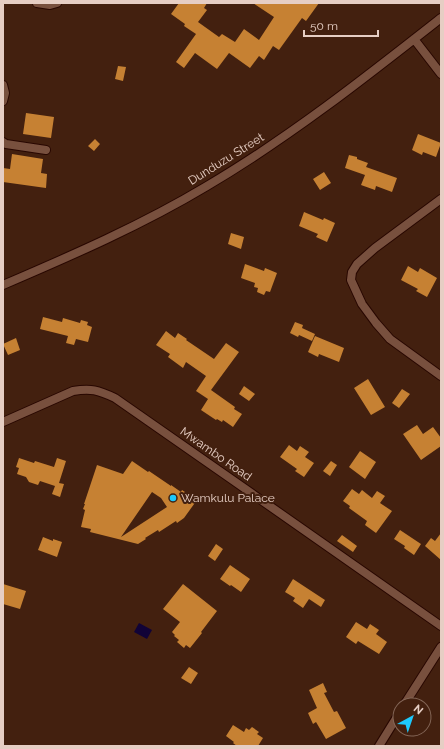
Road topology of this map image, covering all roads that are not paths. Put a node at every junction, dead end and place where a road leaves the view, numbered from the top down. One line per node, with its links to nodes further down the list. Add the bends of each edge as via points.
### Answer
1 (37, 3): 2 (street)
2 (57, 3)
3 (441, 18): 4 (street, Dunduzu Street)
4 (414, 39): 5 (street); 11 (street, Dunduzu Street, via 310,118 208,186 121,233)
5 (441, 74)
6 (3, 85): 7 (street)
7 (3, 101)
8 (3, 142): 9 (street)
9 (46, 150)
10 (441, 199): 12 (street, via 357,264 351,280 362,304 385,334)
11 (3, 285)
12 (441, 376)
13 (3, 422): 14 (street, Mwambo Road, via 73,391 84,389 105,393)
14 (441, 626)
15 (441, 647): 16 (street)
16 (409, 697)
17 (392, 725): 18 (street)
18 (379, 746)

